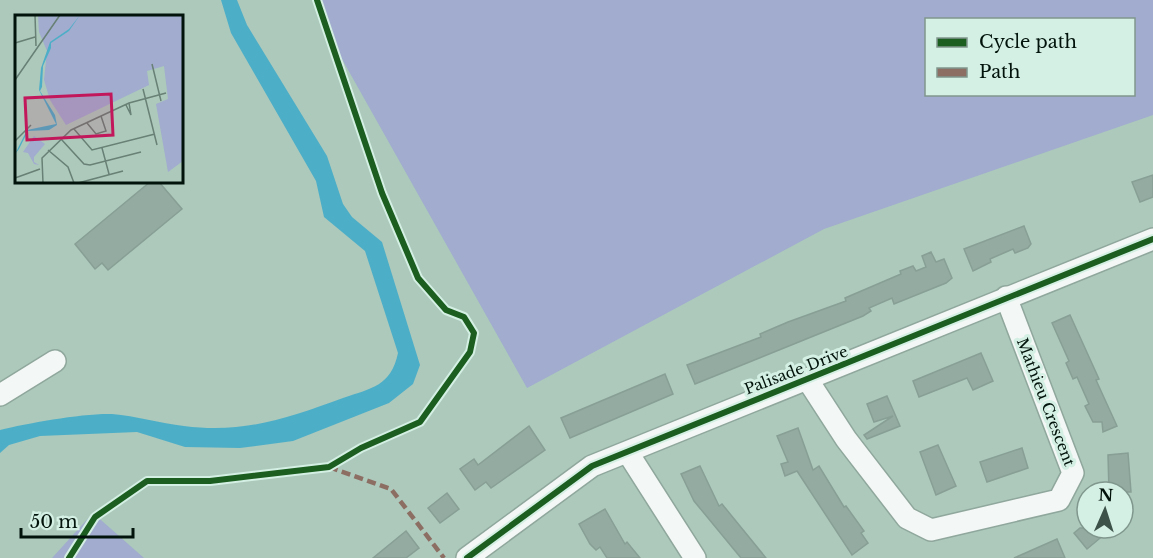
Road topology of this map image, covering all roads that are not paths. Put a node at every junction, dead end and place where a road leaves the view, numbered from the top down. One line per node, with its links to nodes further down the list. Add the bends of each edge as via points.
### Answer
1 (1153, 239): 2 (street, Palisade Drive)
2 (1006, 297): 4 (street, Palisade Drive); 4 (street, Mathieu Crescent, via 1073,473 1059,500 931,530 907,518 846,439)
3 (54, 361): 5 (street)
4 (807, 379): 6 (street, Palisade Drive)
5 (0, 394)
6 (628, 453): 7 (street, Palisade Drive, via 592,466); 8 (street)
7 (467, 558)
8 (695, 558)

